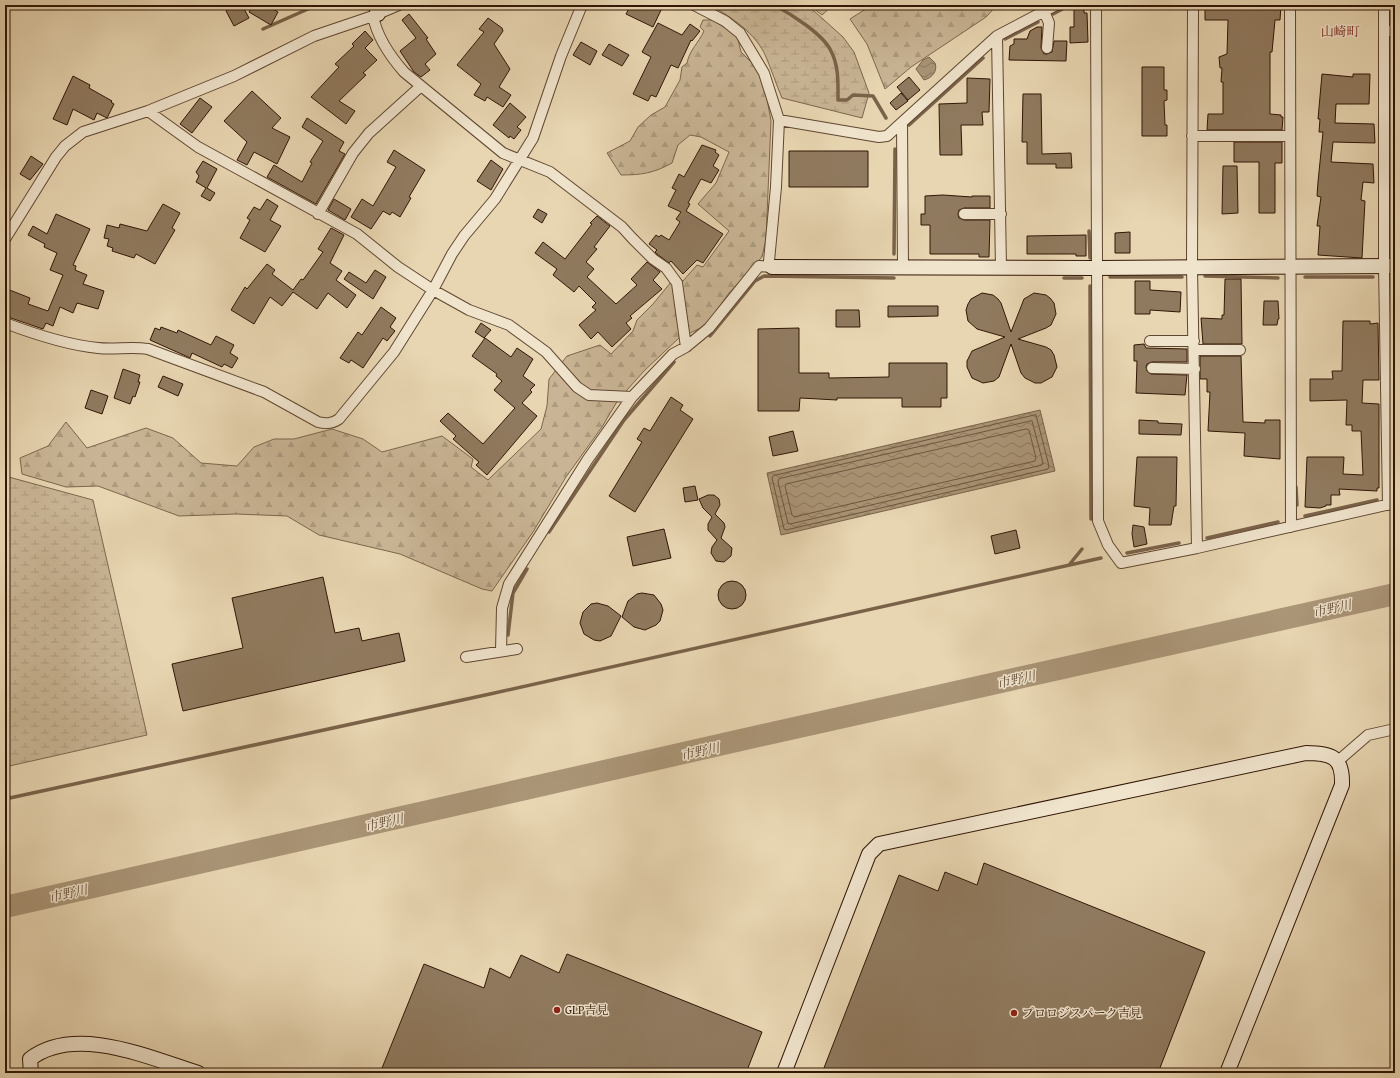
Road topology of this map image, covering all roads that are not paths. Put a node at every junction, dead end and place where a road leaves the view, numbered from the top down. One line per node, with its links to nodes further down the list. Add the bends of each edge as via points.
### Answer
1 (399, 5): 10 (street)
2 (582, 5): 21 (street, via 561,56 533,138)
3 (694, 5): 17 (street, via 725,21 740,33 764,73)
4 (1056, 5): 9 (street)
5 (1096, 5): 31 (street)
6 (1193, 5): 19 (street)
7 (1290, 5): 20 (street)
8 (1384, 5): 11 (street)
9 (1044, 11): 13 (street); 14 (street, via 1049,23)
10 (376, 12): 15 (street, via 374,23 392,59); 16 (street, via 314,36 234,76)
11 (1384, 31): 12 (street); 27 (street)
12 (1395, 31)
13 (997, 36): 18 (street); 24 (street)
14 (1047, 48)
15 (421, 86): 21 (street, via 503,153); 22 (street, via 369,133 353,153)
16 (148, 111): 22 (street, via 198,147); 25 (street, via 83,132 65,146)
17 (779, 120): 18 (street, via 879,137 888,136); 28 (street, via 769,261)
18 (902, 123): 29 (street)
19 (1192, 136): 20 (street); 32 (street)
20 (1290, 136): 26 (street)
21 (519, 160): 33 (street, via 495,199 452,254); 37 (street, via 550,172 622,227 653,259 666,268 677,283)
22 (318, 214): 33 (street, via 357,234 398,267)
23 (964, 214): 24 (street)
24 (1001, 214): 30 (street)
25 (5, 239)
26 (1290, 266): 27 (street); 32 (street); 43 (street)
27 (1390, 266): 42 (street)
28 (772, 267): 29 (street); 37 (street, via 759,266 709,328)
29 (903, 267): 30 (street)
30 (1001, 268): 31 (street)
31 (1096, 268): 32 (street); 44 (street, via 1098,521 1108,545 1121,563)
32 (1192, 268): 36 (street)
33 (433, 290): 34 (street, via 394,352 340,419 331,423 318,422 264,392 148,349 86,347); 41 (street, via 469,310 509,325 546,352 577,387 589,395)
34 (5, 323)
35 (1150, 341): 36 (street)
36 (1194, 346): 38 (street); 40 (street)
37 (686, 347): 41 (street, via 661,365)
38 (1240, 350)
39 (1152, 368): 40 (street)
40 (1195, 370): 44 (street)
41 (632, 397): 46 (street, via 588,459 509,584 502,608)
42 (1391, 504): 43 (street)
43 (1291, 527): 44 (street)
44 (1197, 548)
45 (517, 648): 46 (street)
46 (501, 651): 47 (street)
47 (466, 657)
48 (1395, 729): 49 (street, via 1368,736)
49 (1338, 761): 52 (street, via 1325,753 1306,753 879,844 869,854); 53 (street, via 1342,772 1342,785)
50 (32, 1073): 51 (street, via 30,1059 42,1050 73,1043 120,1048)
51 (198, 1073)
52 (784, 1073)
53 (1227, 1073)

